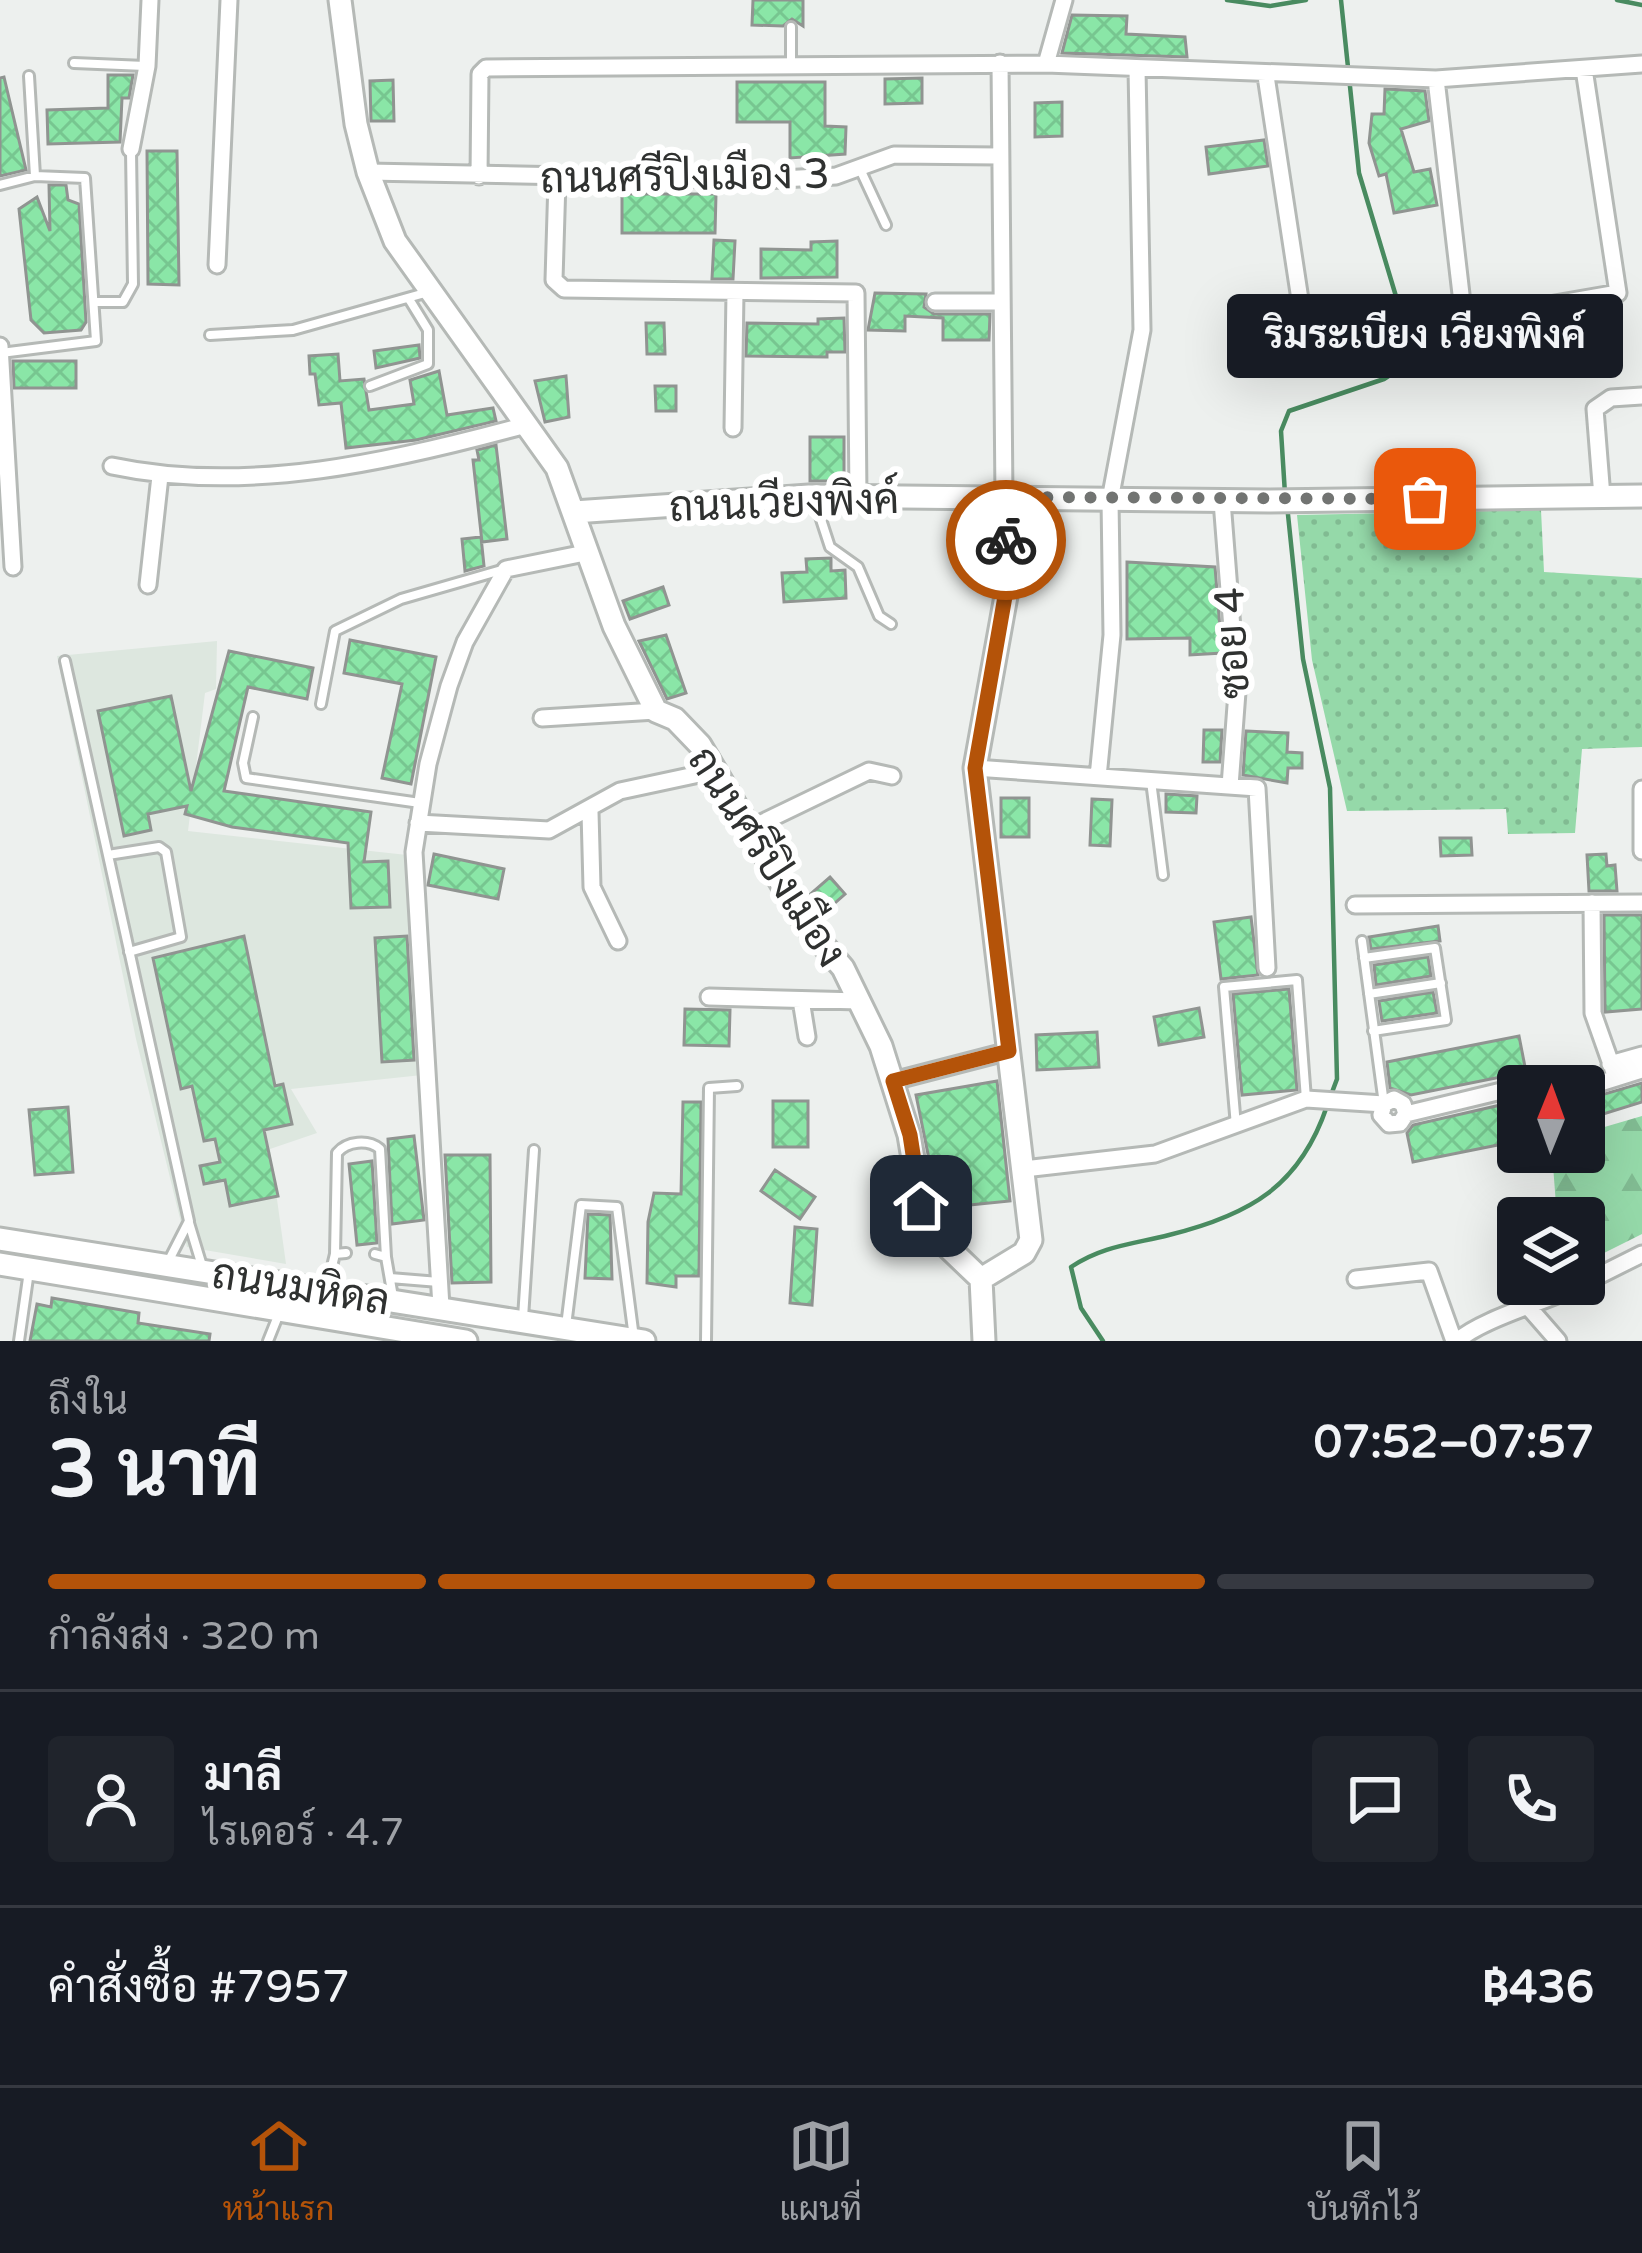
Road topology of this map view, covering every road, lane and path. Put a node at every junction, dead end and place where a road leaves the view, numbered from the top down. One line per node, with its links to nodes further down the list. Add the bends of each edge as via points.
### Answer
1 (150, 0): 11 (street)
2 (229, 0): 26 (street)
3 (340, 0): 20 (street, ถนนศรีปิงเมือง)
4 (1064, 0): 8 (street)
5 (791, 27): 10 (lane)
6 (74, 63): 11 (lane)
7 (1000, 63): 8 (street); 10 (street); 18 (street)
8 (1046, 64): 12 (street)
9 (1642, 64): 13 (street)
10 (791, 65): 22 (street, via 486,68)
11 (147, 66): 17 (street)
12 (1137, 69): 15 (street); 46 (street, via 1142,330)
13 (1584, 69): 16 (street); 16 (street, via 1618,293 1463,320)
14 (29, 76): 21 (lane)
15 (1266, 76): 16 (street); 33 (street)
16 (1436, 79)
17 (131, 149): 29 (lane, via 133,284 123,302)
18 (999, 156): 19 (street, ถนนศรีปิงเมือง 3, via 894,155); 31 (street)
19 (860, 169): 23 (street, ถนนศรีปิงเมือง 3, via 764,180); 25 (lane)
20 (368, 172): 22 (street, ถนนศรีปิงเมือง 3); 28 (street, ถนนศรีปิงเมือง)
21 (35, 176): 24 (lane); 29 (lane, via 85,178)
22 (478, 176): 23 (street, ถนนศรีปิงเมือง 3)
23 (557, 180): 27 (street, via 554,280 563,289)
24 (0, 185)
25 (886, 225)
26 (218, 266)
27 (735, 292): 38 (street); 42 (street, via 856,293)
28 (418, 296): 32 (lane, via 292,330); 35 (lane, via 428,364); 37 (street, ถนนศรีปิงเมือง)
29 (94, 302): 34 (lane, via 96,341)
30 (935, 302): 31 (street)
31 (1001, 302): 45 (street)
32 (211, 335)
33 (1306, 339)
34 (1, 350): 50 (street)
35 (370, 386)
36 (1642, 396): 43 (street, via 1611,398 1594,409)
37 (526, 425): 40 (street, via 406,458); 48 (street, ถนนศรีปิงเมือง, via 563,478)
38 (733, 428)
39 (112, 466): 40 (street)
40 (160, 476): 52 (street)
41 (814, 496): 42 (street, ถนนเวียงพิงค์); 48 (street, ถนนเวียงพิงค์); 53 (lane, via 830,547 857,567 878,616)
42 (858, 496): 45 (street, ถนนเวียงพิงค์)
43 (1602, 496): 44 (street, ถนนเวียงพิงค์); 47 (street, ถนนเวียงพิงค์)
44 (1642, 496)
45 (1004, 497): 46 (street, ถนนเวียงพิงค์); 59 (street, via 1007,585)
46 (1110, 500): 47 (street, ถนนเวียงพิงค์); 62 (street, via 1112,635)
47 (1222, 501): 64 (street, ซอย 4, via 1237,692)
48 (574, 512): 49 (street, ถนนศรีปิงเมือง)
49 (585, 553): 51 (street); 56 (street, ถนนศรีปิงเมือง)
50 (14, 567)
51 (506, 569): 55 (lane, via 401,599 335,631); 66 (street, via 448,686)
52 (148, 585)
53 (891, 624)
54 (65, 661): 71 (lane)
55 (321, 704)
56 (656, 711): 58 (street); 60 (street, ถนนศรีปิงเมือง, via 674,719)
57 (254, 717): 66 (lane, via 246,778)
58 (542, 718)
59 (975, 768): 62 (street); 88 (street)
60 (718, 770): 67 (street, via 620,791); 69 (street, ถนนศรีปิงเมือง)
61 (892, 776): 69 (street, via 869,771)
62 (1098, 777): 63 (street)
63 (1151, 781): 64 (street); 72 (lane)
64 (1230, 786): 80 (street, via 1257,788)
65 (1642, 789): 70 (street)
66 (421, 803): 68 (street)
67 (590, 812): 68 (street, via 549,830); 76 (street, via 592,887)
68 (418, 823): 112 (street)
69 (752, 828): 85 (street, ถนนศรีปิงเมือง, via 788,897)
70 (1642, 851)
71 (108, 855): 78 (lane); 78 (lane, via 154,846 169,865 181,937)
72 (1163, 875)
73 (1592, 903): 74 (street); 75 (street); 91 (street, via 1593,1013)
74 (1642, 903)
75 (1355, 905)
76 (618, 941)
77 (1362, 941): 79 (lane)
78 (129, 952): 101 (lane)
79 (1364, 958): 81 (lane, via 1436,948); 82 (lane)
80 (1267, 968)
81 (1441, 983): 82 (lane); 86 (lane, via 1446,1020)
82 (1369, 994): 86 (lane)
83 (709, 997): 84 (street)
84 (801, 1000): 85 (street); 87 (street)
85 (860, 1001): 93 (street, ถนนศรีปิงเมือง)
86 (1373, 1031): 97 (lane)
87 (807, 1037)
88 (1009, 1051): 93 (street); 100 (street)
89 (1642, 1055): 91 (street)
90 (1642, 1070): 91 (street)
91 (1613, 1071): 92 (street)
92 (1605, 1076)
93 (893, 1081): 110 (street, ถนนศรีปิงเมือง, via 921,1206 934,1234)
94 (737, 1086): 125 (lane, via 709,1088)
95 (1497, 1093): 97 (street, via 1406,1114 1394,1099)
96 (1311, 1099): 97 (street); 98 (street); 98 (lane, via 1297,980 1224,987)
97 (1384, 1104)
98 (1236, 1127): 100 (street, via 1155,1154)
99 (534, 1150): 119 (lane)
100 (1024, 1169): 110 (street, via 1030,1240 1024,1253)
101 (188, 1221): 107 (lane); 108 (lane)
102 (0, 1237): 107 (street, ถนนมหิดล)
103 (375, 1254): 105 (lane)
104 (1642, 1254): 109 (street)
105 (386, 1257): 113 (lane, via 380,1149 344,1146 337,1153 341,1253); 114 (lane)
106 (10, 1266): 117 (street, ถนนมหิดล); 122 (lane)
107 (166, 1266): 108 (street, ถนนมหิดล)
108 (203, 1271): 113 (street, ถนนมหิดล)
109 (1605, 1273)
110 (981, 1279): 126 (street)
111 (1356, 1280): 127 (street, via 1429,1271)
112 (439, 1282): 114 (lane); 116 (street)
113 (326, 1289): 114 (street, ถนนมหิดล)
114 (392, 1289): 116 (street, ถนนมหิดล)
115 (1541, 1305): 118 (street)
116 (441, 1307): 119 (street, ถนนมหิดล)
117 (281, 1310): 123 (lane); 124 (street, ถนนมหิดล)
118 (1531, 1310): 127 (street); 128 (street)
119 (523, 1320): 120 (street, ถนนมหิดล)
120 (566, 1328): 121 (street, ถนนมหิดล); 121 (lane, via 580,1204 617,1207)
121 (639, 1340)
122 (20, 1341)
123 (268, 1341)
124 (466, 1341)
125 (706, 1341)
126 (984, 1341)
127 (1455, 1341)
128 (1558, 1341)

